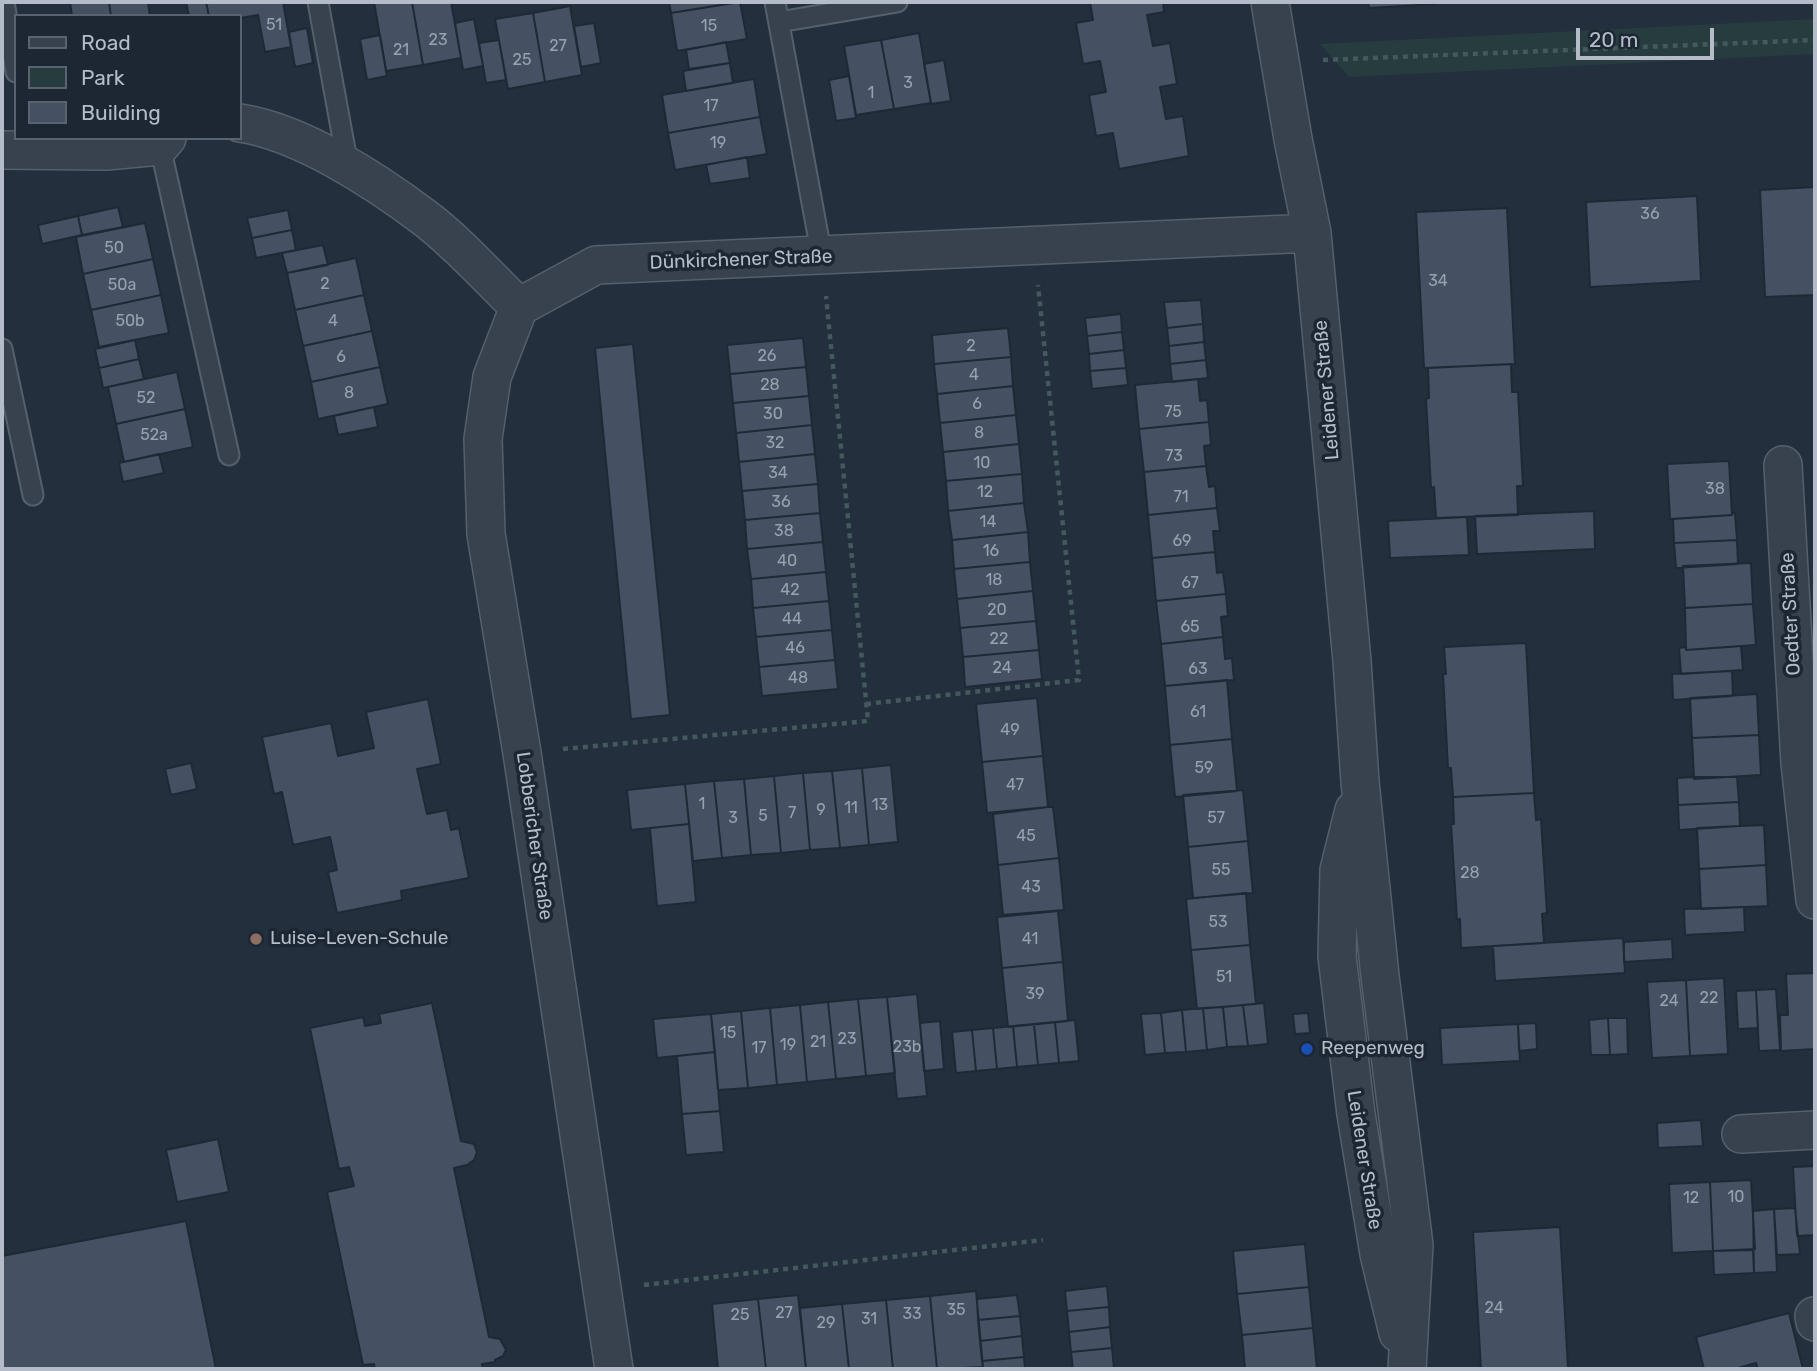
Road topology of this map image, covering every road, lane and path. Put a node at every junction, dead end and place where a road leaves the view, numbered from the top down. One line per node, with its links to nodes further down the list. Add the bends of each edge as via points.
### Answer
1 (4, 2): 8 (lane)
2 (318, 2): 13 (lane)
3 (775, 2): 6 (lane)
4 (897, 2): 6 (lane)
5 (1270, 2): 9 (street, Leidener Straße)
6 (779, 23): 16 (lane)
7 (1815, 40): 9 (path)
8 (14, 60)
9 (1281, 61): 14 (street, Leidener Straße)
10 (242, 123): 13 (street, via 299,141)
11 (164, 142): 12 (street, via 106,151); 19 (lane)
12 (19, 146)
13 (348, 166): 17 (street, via 426,219)
14 (1312, 233): 15 (street, Dünkirchener Straße); 31 (street, Leidener Straße, via 1360,782 1414,1245)
15 (1034, 246): 16 (street, Dünkirchener Straße); 22 (path, via 1079,680)
16 (822, 257): 17 (street, Dünkirchener Straße, via 596,265); 22 (path)
17 (519, 307): 23 (street, Lobbericher Straße, via 492,377 483,439 486,534)
18 (2, 348): 21 (lane)
19 (229, 455)
20 (1783, 465): 24 (street, Oedter Straße)
21 (33, 495)
22 (866, 704): 23 (path, via 868,721)
23 (522, 753): 29 (street, Lobbericher Straße)
24 (1807, 762): 25 (street, Oedter Straße)
25 (1815, 900)
26 (1815, 1130): 27 (street)
27 (1741, 1134)
28 (1043, 1240): 29 (path)
29 (602, 1290): 30 (street, Lobbericher Straße)
30 (614, 1369)
31 (1407, 1369)

